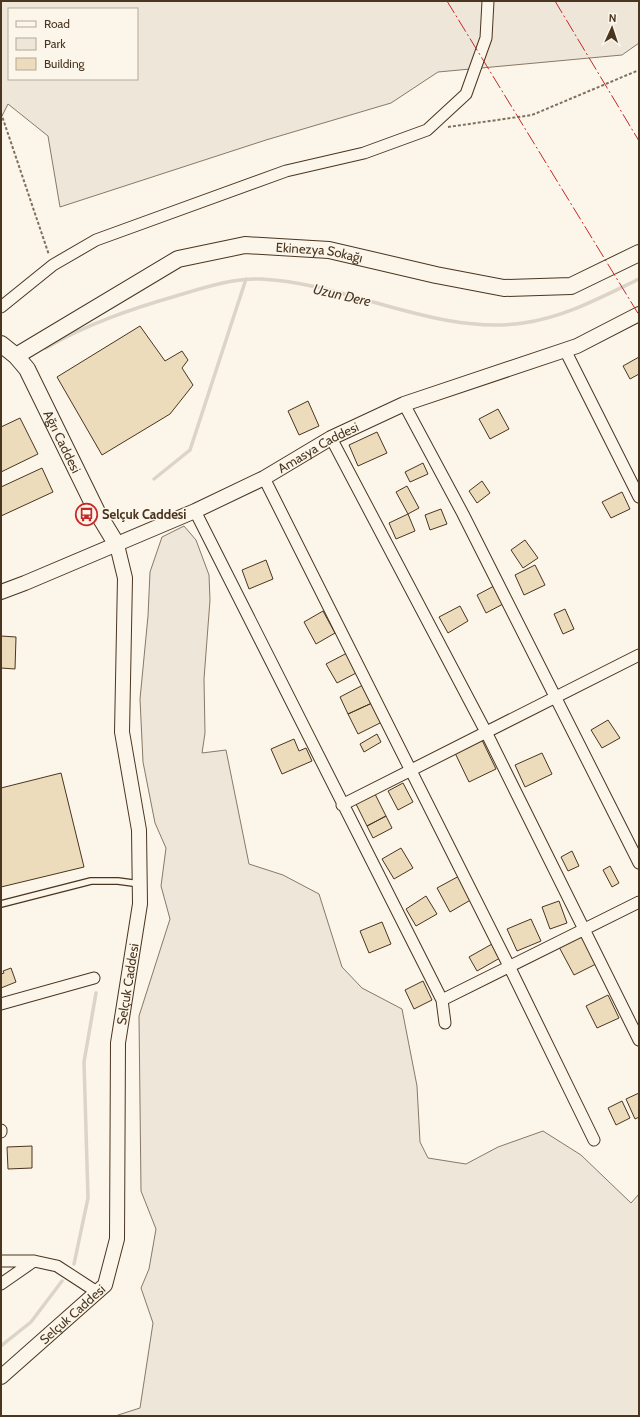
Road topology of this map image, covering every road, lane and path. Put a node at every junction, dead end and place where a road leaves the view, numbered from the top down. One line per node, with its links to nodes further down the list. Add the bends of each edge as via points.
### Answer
1 (488, 1): 4 (street, via 486,38 466,94)
2 (639, 70): 4 (path, via 532,115)
3 (1, 113): 6 (path)
4 (426, 130): 6 (street, via 364,153 286,172 174,211 96,240)
5 (639, 253): 11 (main road, Ekinezya Sokağı, via 571,286 504,288 329,250 246,245 178,259)
6 (53, 265): 7 (street)
7 (1, 307)
8 (639, 314): 10 (street, Amasya Caddesi)
9 (1, 344): 11 (main road, Ağrı Caddesi)
10 (565, 350): 12 (street, Amasya Caddesi); 15 (street)
11 (16, 356): 17 (main road, Ağrı Caddesi, via 27,369 40,393 97,512)
12 (404, 404): 13 (street, Amasya Caddesi); 20 (street)
13 (331, 438): 14 (street, Amasya Caddesi); 21 (street)
14 (264, 478): 16 (street, Amasya Caddesi); 22 (street)
15 (639, 497)
16 (195, 511): 17 (street, Amasya Caddesi); 23 (street)
17 (117, 545): 18 (street, Amasya Caddesi); 25 (street, Selçuk Caddesi, via 126,578 122,732 139,830)
18 (1, 592)
19 (639, 656): 20 (street)
20 (556, 697): 21 (street); 24 (street)
21 (486, 732): 22 (street); 28 (street)
22 (410, 770): 23 (street); 29 (street)
23 (342, 805): 31 (street)
24 (639, 863)
25 (140, 885): 27 (lane, via 118,881 91,881); 39 (street, Selçuk Caddesi, via 140,904 118,1043 117,1239 106,1285)
26 (639, 902): 28 (street)
27 (1, 904)
28 (584, 929): 29 (street); 34 (street)
29 (509, 966): 31 (street); 35 (street)
30 (94, 978): 32 (street)
31 (442, 1000): 33 (street)
32 (1, 1004)
33 (445, 1024)
34 (639, 1040)
35 (594, 1140)
36 (1, 1261): 37 (street)
37 (34, 1261): 38 (street); 39 (street, via 57,1266)
38 (1, 1284)
39 (97, 1292): 40 (street, Selçuk Caddesi)
40 (1, 1377)

